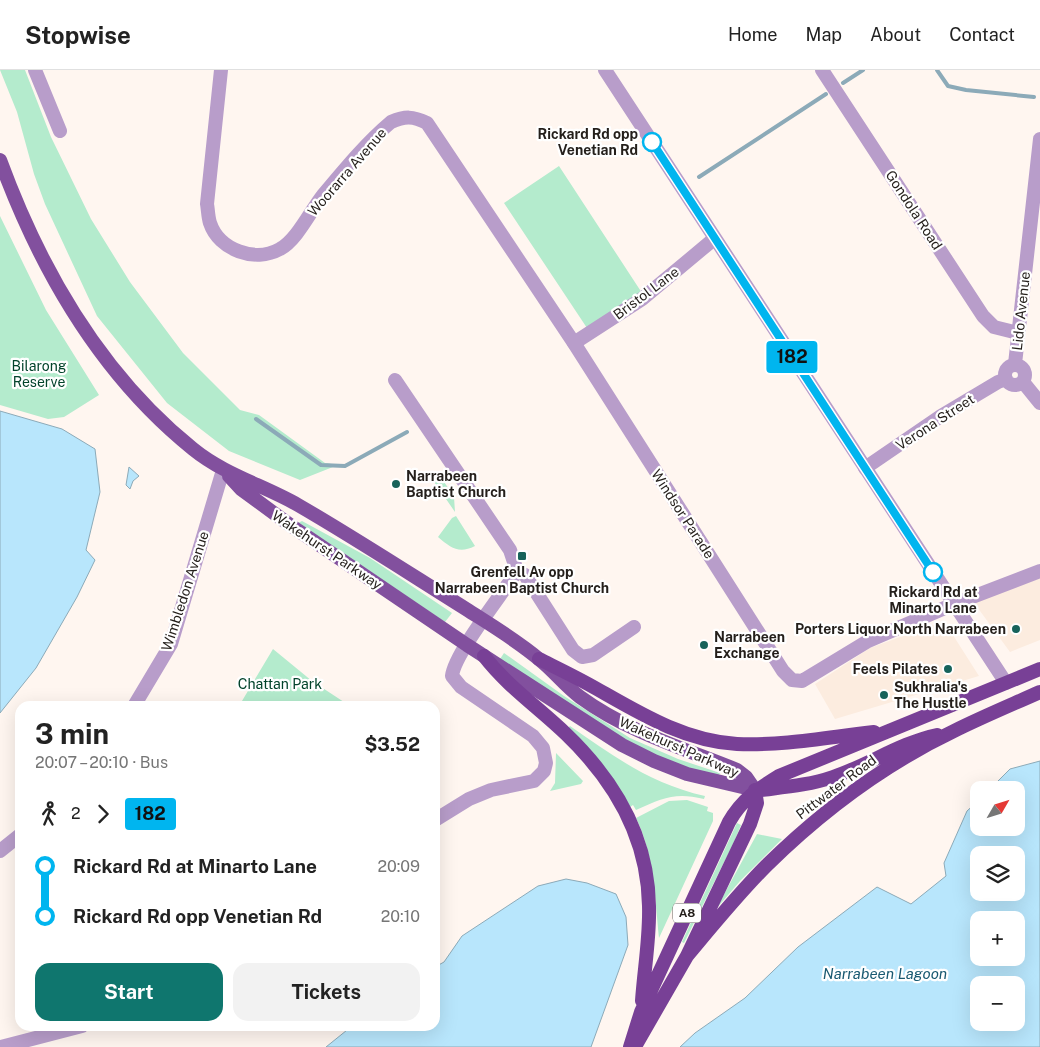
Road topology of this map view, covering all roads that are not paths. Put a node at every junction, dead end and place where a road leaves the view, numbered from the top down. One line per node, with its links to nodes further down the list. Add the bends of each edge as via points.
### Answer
1 (35, 70): 5 (street)
2 (221, 70): 10 (street, Woorarra Avenue, via 207,204 210,223 218,237 231,248 261,255 280,249 292,239 323,196 380,130 403,117 416,118 427,123 437,136)
3 (605, 70): 8 (street)
4 (822, 70): 9 (street, Gondola Road, via 983,316 994,327)
5 (60, 132)
6 (1040, 139): 9 (street, Lido Avenue)
7 (0, 160): 17 (main road, Wakehurst Parkway, via 35,244 88,335 153,412 194,450)
8 (714, 239): 10 (street, Bristol Lane, via 642,299); 16 (street)
9 (1018, 333): 11 (street, Lido Avenue)
10 (574, 343): 22 (street, Windsor Parade, via 783,671 792,680 802,681 868,641)
11 (1015, 364): 13 (street, via 1006,370); 14 (street, via 1025,372)
12 (395, 380): 20 (street, via 510,550)
13 (1006, 380): 14 (street, via 1014,385); 16 (street, Verona Street, via 941,416)
14 (1023, 382): 15 (street)
15 (1040, 403)
16 (865, 468): 22 (street)
17 (223, 470): 18 (main road, Wakehurst Parkway); 19 (main road, Wakehurst Parkway, via 241,489); 31 (street, Wimbledon Avenue, via 171,644)
18 (295, 503): 19 (main road); 23 (main road, Wakehurst Parkway)
19 (290, 525): 25 (main road, Wakehurst Parkway)
20 (517, 571): 23 (street); 24 (street, via 525,574 572,650 582,657 592,656)
21 (1040, 571): 22 (street)
22 (954, 604): 29 (street)
23 (484, 620): 25 (street); 27 (main road, Wakehurst Parkway)
24 (634, 627)
25 (467, 645): 26 (main road, Wakehurst Parkway); 35 (street, via 453,669 455,683 533,736 543,748 546,763 544,771 534,781 491,790)
26 (484, 656): 34 (main road, Wakehurst Parkway, via 622,745 654,761 687,774); 39 (highway, via 500,677 580,747 629,816 643,854 649,906)
27 (539, 659): 32 (highway, via 655,721 706,739 736,744 784,743); 34 (main road, Wakehurst Parkway, via 579,696 617,720 654,739 737,770)
28 (1040, 669): 29 (highway, Pittwater Road / A8)
29 (1006, 683): 32 (highway, Pittwater Road / A8)
30 (1040, 692): 33 (highway, Pittwater Road / A8)
31 (137, 701)
32 (891, 730): 34 (highway, Pittwater Road / A8, via 779,776)
33 (952, 731): 34 (highway, via 916,739 833,777 808,784); 38 (highway, Pittwater Road / A8, via 888,768 790,843 740,893)
34 (755, 790): 38 (highway, Pittwater Road / A8, via 754,816); 39 (highway, Pittwater Road / A8, via 742,802 729,822)
35 (440, 817)
36 (15, 839): 37 (street)
37 (0, 852)
38 (687, 956): 43 (highway, Pittwater Road / A8)
39 (641, 1012): 42 (highway, Pittwater Road / A8)
40 (63, 1031): 41 (street)
41 (1, 1047)
42 (630, 1047)
43 (634, 1047)

